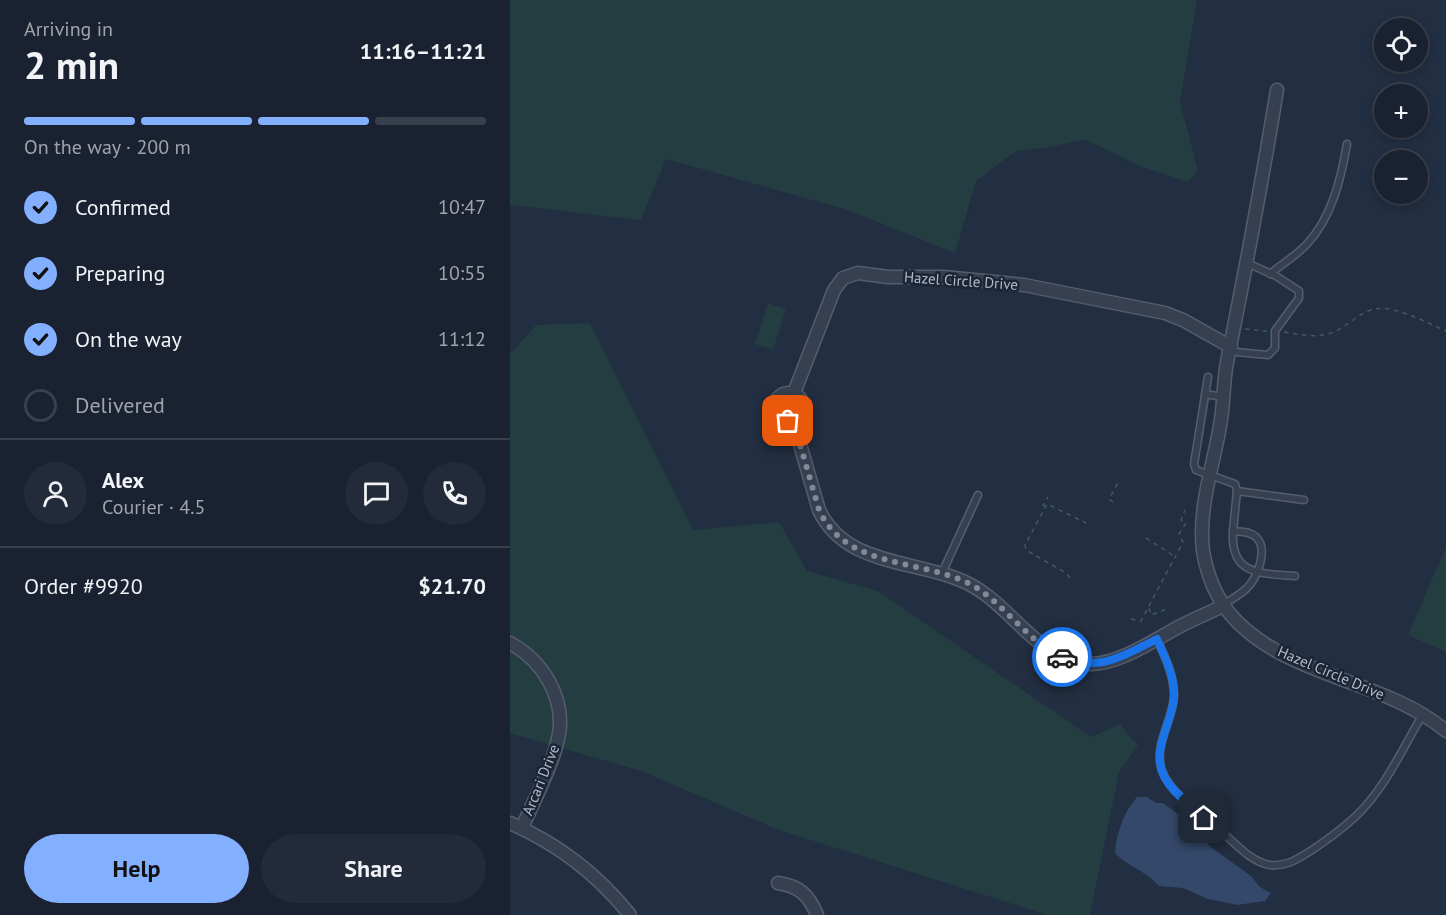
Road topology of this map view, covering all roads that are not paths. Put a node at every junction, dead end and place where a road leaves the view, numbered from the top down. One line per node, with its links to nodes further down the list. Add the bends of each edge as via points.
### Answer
1 (1277, 90): 3 (street, Hazel Circle Drive)
2 (1347, 144): 4 (lane, via 1341,178 1318,231)
3 (1247, 263): 4 (lane); 5 (street, Hazel Circle Drive)
4 (1270, 274): 5 (lane, via 1299,291 1299,298 1275,331 1275,348 1268,355 1236,352)
5 (1232, 347): 7 (street, Hazel Circle Drive, via 1165,313 1000,282 858,273 843,278 834,290); 9 (street, Hazel Circle Drive)
6 (1208, 376): 8 (lane)
7 (794, 393): 10 (street, Hazel Circle Drive, via 803,407 800,416); 10 (street, Hazel Circle Drive, via 783,394 775,404 779,417)
8 (1205, 394): 9 (lane); 11 (lane, via 1194,464 1196,470)
9 (1224, 397): 11 (street, Hazel Circle Drive)
10 (793, 420): 17 (street, Hazel Circle Drive, via 819,510 830,530 857,549)
11 (1210, 475): 12 (lane, via 1232,481); 19 (street, Hazel Circle Drive, via 1203,512 1203,551)
12 (1237, 491): 14 (lane); 15 (lane)
13 (978, 495): 17 (lane)
14 (1304, 500)
15 (1233, 531): 16 (lane, via 1236,556); 16 (lane, via 1248,532 1260,542 1261,560)
16 (1256, 573): 18 (lane); 19 (lane, via 1247,588)
17 (942, 574): 20 (street, Hazel Circle Drive, via 978,590 1047,649 1073,661 1110,662)
18 (1295, 576)
19 (1223, 606): 20 (street, Hazel Circle Drive); 22 (street, Hazel Circle Drive, via 1245,629 1277,651)
20 (1157, 639): 22 (lane, via 1173,684 1172,711 1159,752 1165,777 1204,818 1264,864 1280,866 1296,860 1355,817 1382,783)
21 (510, 643): 24 (street, Arcari Drive, via 538,666 552,686 559,712 554,752)
22 (1423, 714): 23 (street, Hazel Circle Drive)
23 (1446, 731)
24 (516, 826): 26 (street, via 545,840 587,871)
25 (778, 883): 27 (street, via 789,884 805,894)
26 (630, 915)
27 (817, 915)

